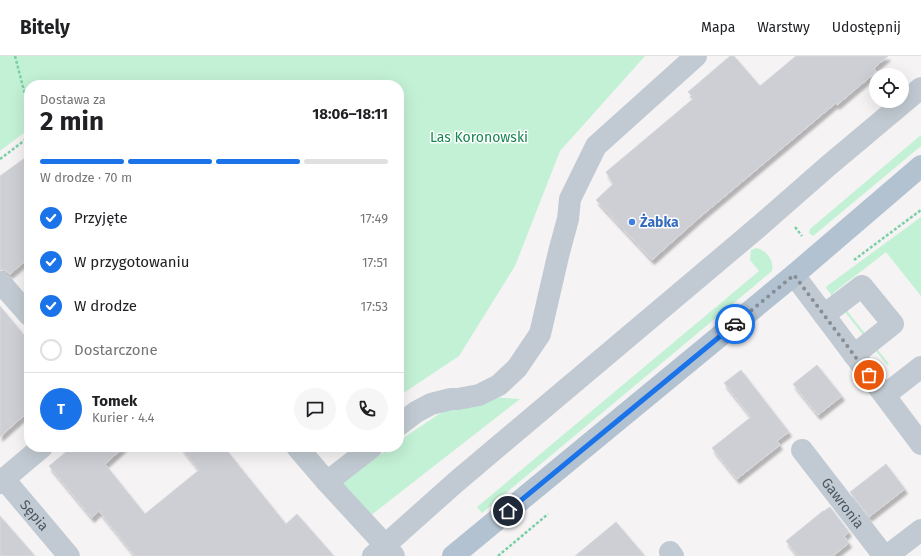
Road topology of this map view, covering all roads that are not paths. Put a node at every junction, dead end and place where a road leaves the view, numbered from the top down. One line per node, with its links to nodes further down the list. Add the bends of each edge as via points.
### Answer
1 (696, 56): 11 (street, via 596,146 570,199 568,220 540,334 517,368 499,385 479,394 431,404)
2 (921, 88): 20 (street, via 456,482)
3 (921, 166): 4 (main road)
4 (794, 275): 7 (street); 22 (main road)
5 (0, 282): 6 (street)
6 (24, 309)
7 (824, 315): 8 (street); 8 (street, via 862,286 893,324)
8 (854, 355): 10 (street)
9 (921, 366): 10 (street)
10 (885, 395): 12 (street)
11 (404, 421)
12 (921, 444)
13 (802, 450): 23 (street, Gawronia)
14 (36, 452): 17 (street)
15 (301, 452): 18 (street)
16 (366, 452): 18 (street)
17 (2, 481): 21 (street, Sępia)
18 (327, 482): 20 (street)
19 (921, 530): 24 (street)
20 (384, 553)
21 (69, 556)
22 (453, 556)
23 (884, 556)
24 (887, 556)

